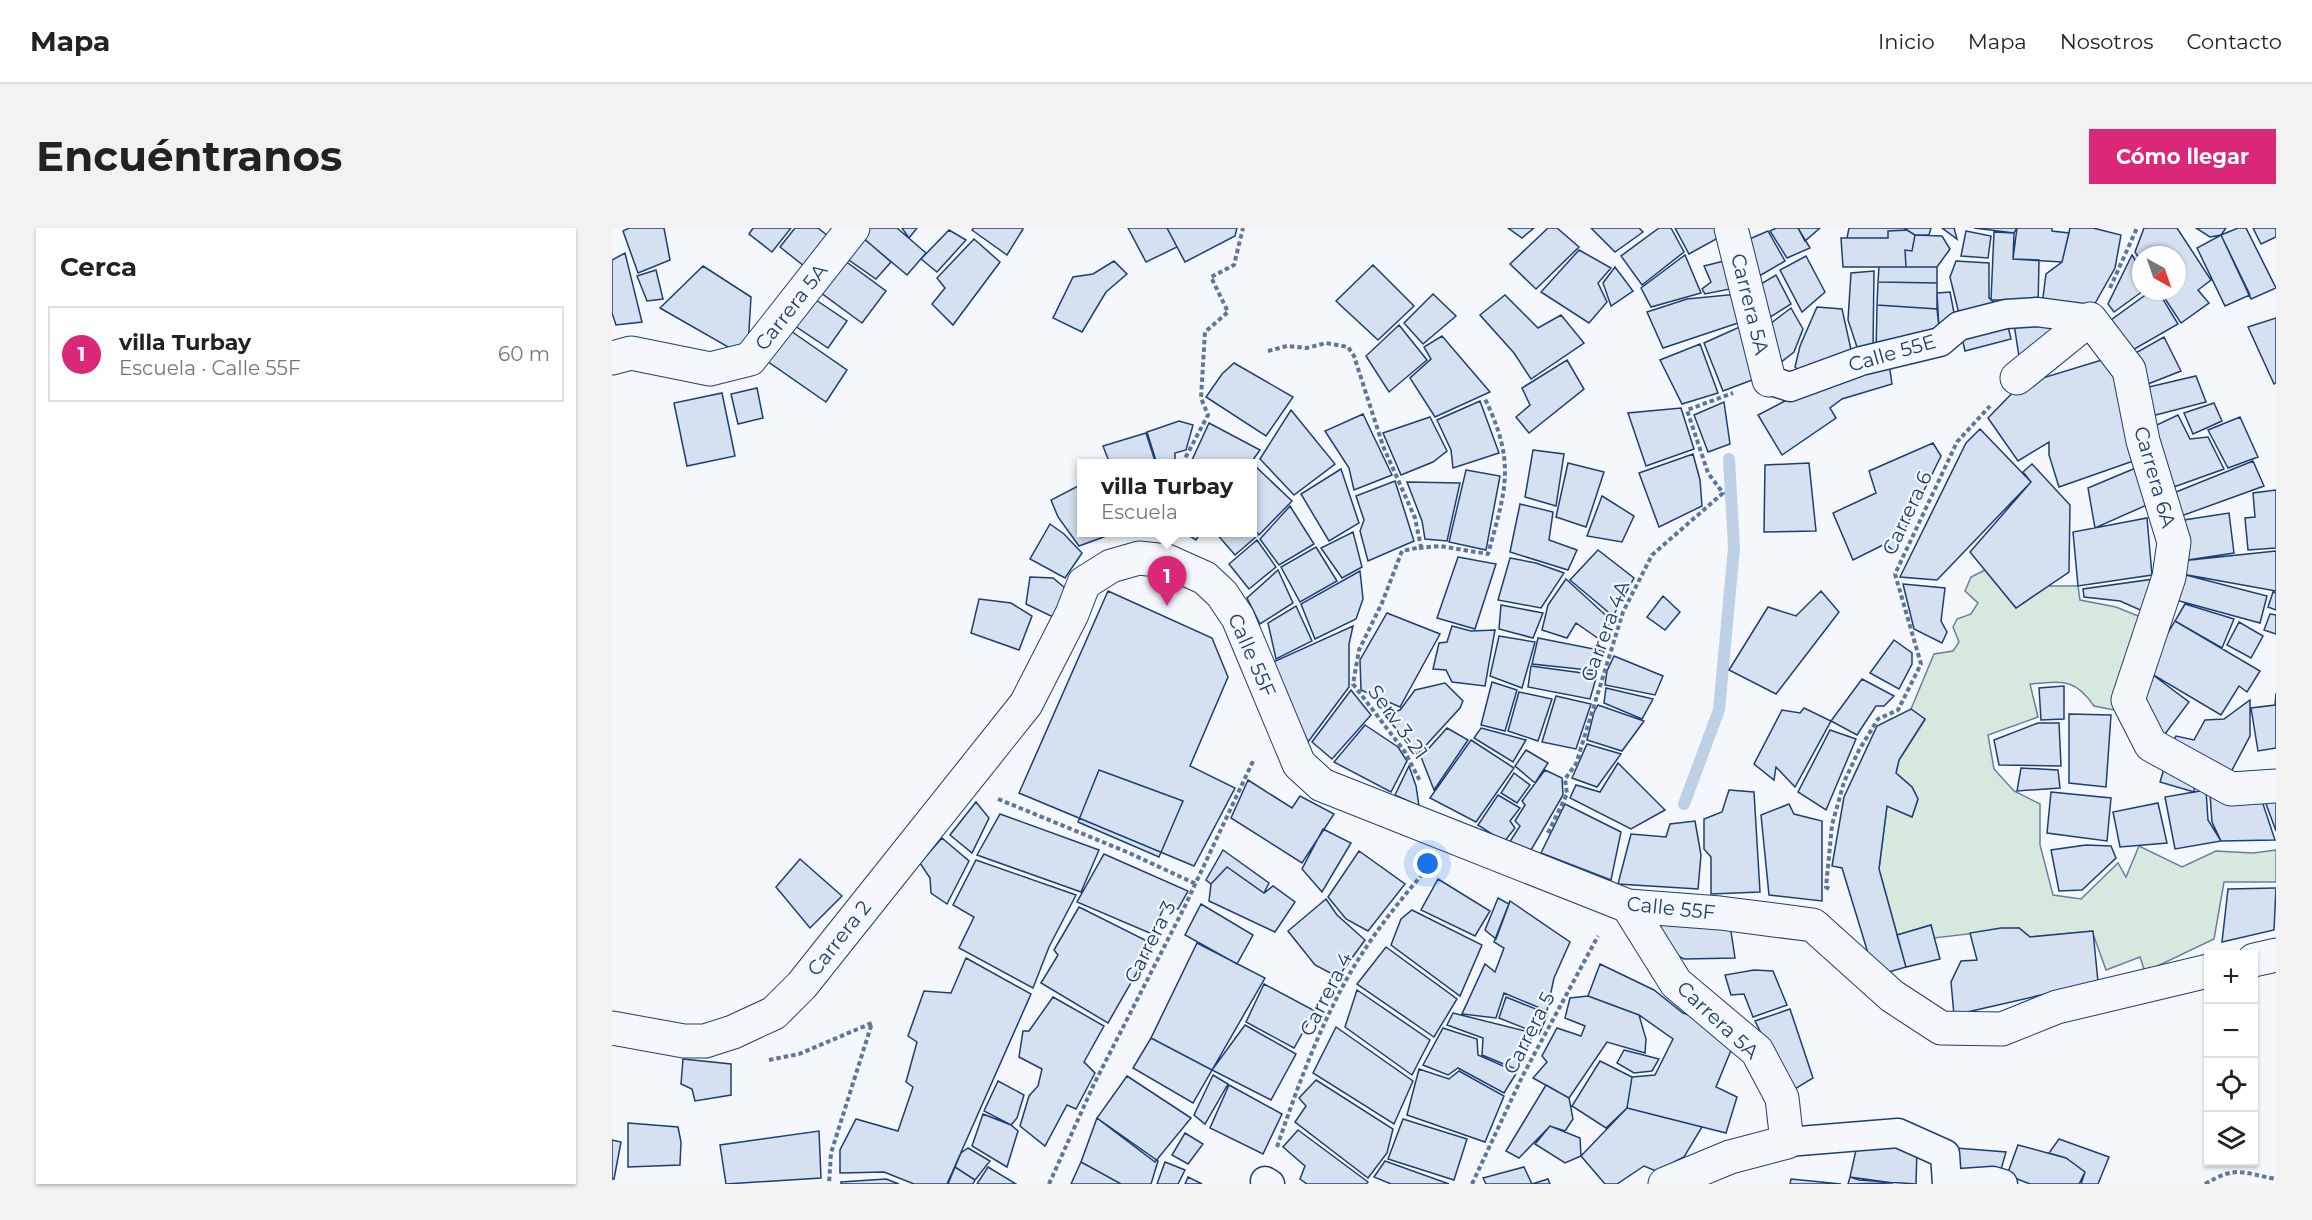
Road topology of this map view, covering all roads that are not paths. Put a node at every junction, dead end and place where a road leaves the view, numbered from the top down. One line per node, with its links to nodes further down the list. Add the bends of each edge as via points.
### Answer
1 (853, 228): 4 (street, Carrera 5A, via 750,359 710,369 631,353)
2 (1731, 228): 6 (street, Carrera 5A)
3 (2090, 319): 5 (street); 6 (street, Calle 55E, via 2037,312 2006,314 1959,326 1940,342 1861,360 1790,387); 8 (street, Carrera 6A, via 2128,370 2143,441 2174,542 2169,577 2128,700 2151,745 2231,789)
4 (612, 358)
5 (2017, 378)
6 (1769, 380)
7 (1167, 561): 9 (street, Calle 55F, via 1205,578 1222,594 1238,618 1299,764 1322,785); 13 (street, Carrera 2, via 1139,558 1111,566 1084,583 1026,704 802,985 774,1013 705,1041)
8 (2276, 786)
9 (1628, 906): 12 (street, Calle 55F, via 1813,925 1892,996 1941,1028 2002,1029 2057,1007); 14 (street, Carrera 5A, via 1676,983 1756,1051 1782,1098)
10 (2276, 955): 11 (street)
11 (2258, 959)
12 (2204, 972)
13 (612, 1028)
14 (1786, 1142): 15 (street, via 1730,1157); 16 (street, via 1898,1133 1945,1154)
15 (1665, 1184)
16 (1948, 1184): 17 (street)
17 (2003, 1184)

